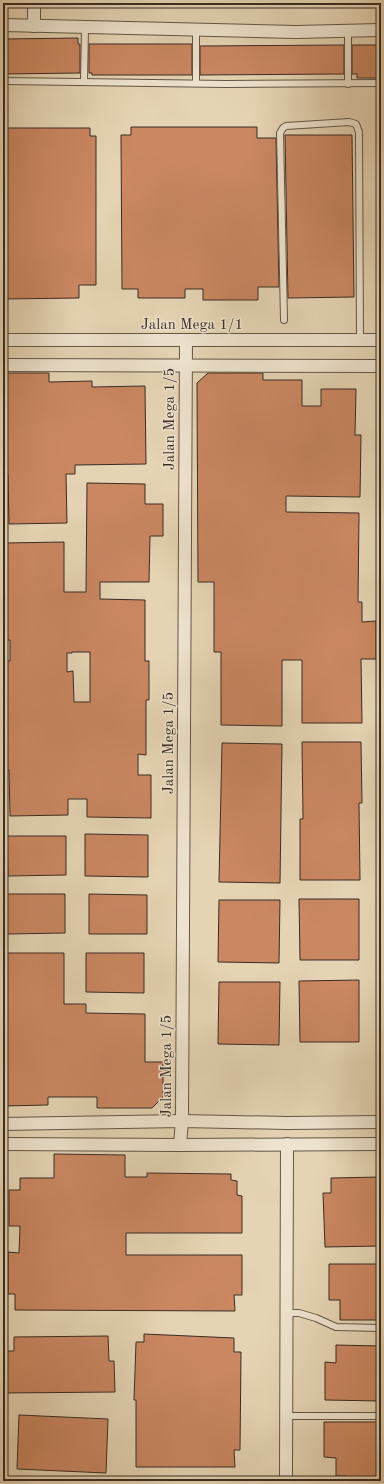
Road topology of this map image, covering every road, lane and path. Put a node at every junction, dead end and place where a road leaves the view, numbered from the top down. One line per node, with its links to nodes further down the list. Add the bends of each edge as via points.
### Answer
1 (34, 3): 3 (street)
2 (3, 25): 3 (street)
3 (34, 26): 4 (street)
4 (85, 27): 5 (street); 9 (lane)
5 (196, 30): 7 (street); 10 (lane)
6 (381, 30): 7 (street)
7 (348, 31): 11 (lane)
8 (3, 81): 9 (lane)
9 (84, 82): 10 (lane)
10 (196, 83): 11 (lane)
11 (348, 84): 12 (lane)
12 (381, 84)
13 (284, 320): 16 (lane, via 280,133 286,126 349,122 356,124 359,132)
14 (3, 340): 15 (street, Jalan Mega 1/1)
15 (186, 340): 16 (street, Jalan Mega 1/1); 19 (street, Jalan Mega 1/5)
16 (360, 340): 17 (street, Jalan Mega 1/1)
17 (381, 340)
18 (3, 365): 19 (street)
19 (186, 366): 20 (street); 21 (street, Jalan Mega 1/5)
20 (381, 366)
21 (182, 1121): 22 (street); 23 (street); 27 (street, Jalan Mega 1/5)
22 (381, 1122)
23 (3, 1124)
24 (3, 1144): 27 (street)
25 (288, 1144): 26 (street); 27 (street); 28 (street)
26 (381, 1144)
27 (180, 1145)
28 (286, 1313): 29 (lane, via 316,1318 336,1327); 30 (street)
29 (381, 1328)
30 (286, 1416): 31 (lane); 32 (street)
31 (381, 1416)
32 (286, 1481)

